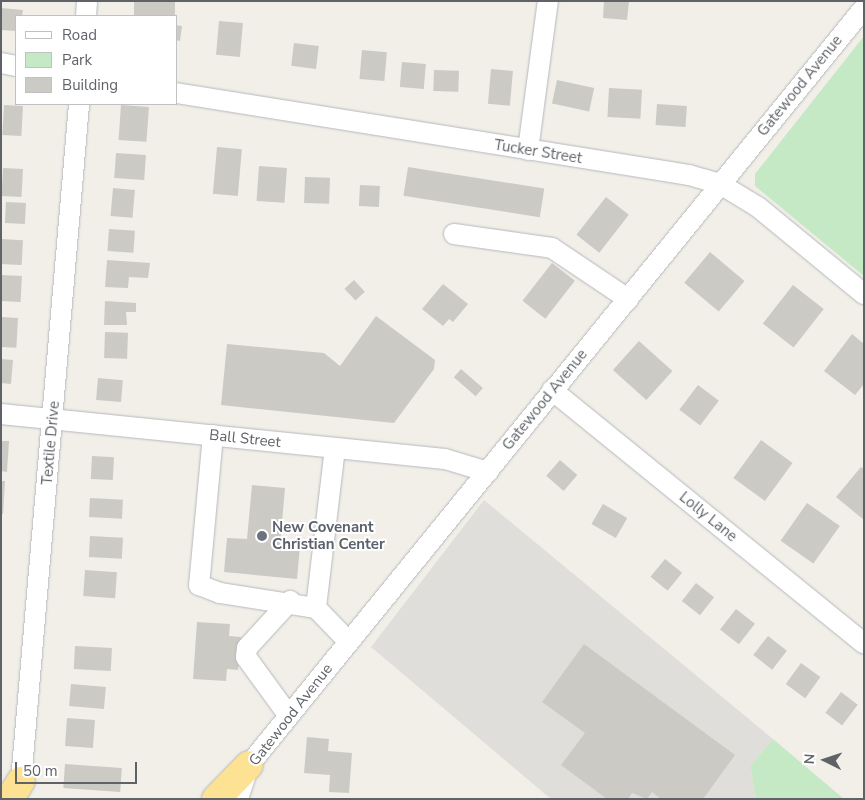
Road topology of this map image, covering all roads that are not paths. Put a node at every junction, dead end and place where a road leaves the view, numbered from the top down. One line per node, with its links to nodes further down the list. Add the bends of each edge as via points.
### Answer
1 (87, 1): 4 (street)
2 (548, 1): 9 (street)
3 (864, 8): 10 (street, Gatewood Avenue)
4 (86, 15)
5 (1, 63): 6 (street)
6 (15, 66)
7 (178, 93): 9 (street, Tucker Street)
8 (79, 105): 16 (street, Textile Drive)
9 (528, 150): 10 (street, Tucker Street)
10 (720, 184): 12 (street, Tucker Street, via 758,207); 13 (street, Gatewood Avenue)
11 (454, 234): 13 (street, via 552,248)
12 (864, 294)
13 (628, 299): 14 (street, Gatewood Avenue)
14 (552, 390): 19 (street, Gatewood Avenue); 23 (street, Lolly Lane)
15 (1, 414): 16 (street, Ball Street)
16 (54, 419): 17 (street, Ball Street); 26 (street, Textile Drive)
17 (213, 435): 18 (street, Ball Street); 20 (street, via 200,585 220,593)
18 (335, 448): 19 (street, Ball Street, via 446,459); 21 (street)
19 (488, 472): 22 (street, Gatewood Avenue)
20 (290, 601): 21 (street); 24 (street, via 247,648 246,657)
21 (316, 608): 22 (street)
22 (349, 642): 24 (street, Gatewood Avenue)
23 (864, 644)
24 (289, 716): 25 (street, Gatewood Avenue)
25 (249, 765): 27 (highway); 28 (street, Gatewood Avenue)
26 (19, 793)
27 (216, 799)
28 (238, 799)

